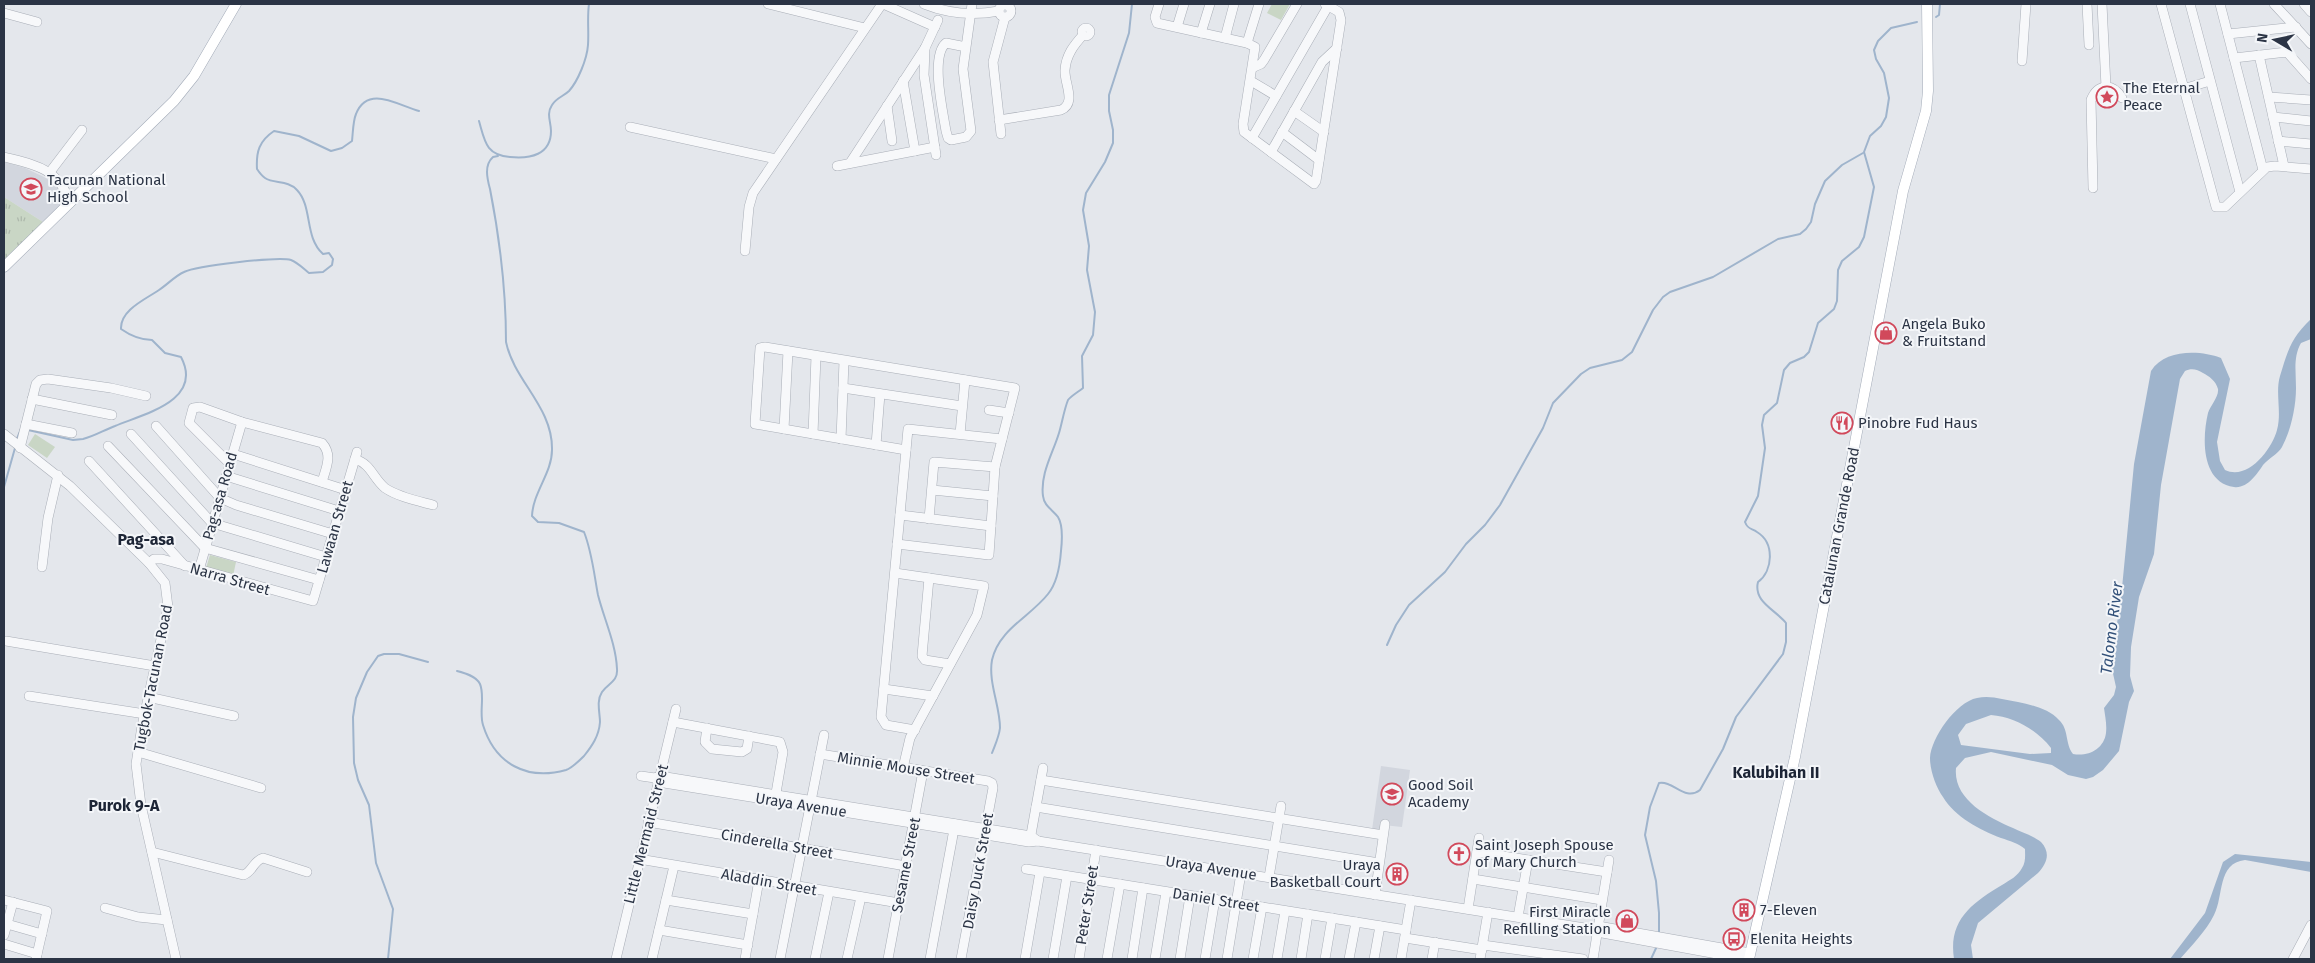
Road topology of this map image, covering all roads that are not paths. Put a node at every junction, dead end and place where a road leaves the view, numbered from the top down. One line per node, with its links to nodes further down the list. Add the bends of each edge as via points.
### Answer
1 (236, 4): 82 (main road, via 194,76 174,101)
2 (768, 4): 30 (street)
3 (883, 4): 30 (street); 39 (street, via 936,23)
4 (924, 4): 26 (street)
5 (972, 4): 26 (street)
6 (1019, 4): 23 (street)
7 (1159, 4): 28 (street, via 1156,21)
8 (1184, 4): 28 (street)
9 (1210, 4): 31 (street)
10 (1234, 4): 34 (street)
11 (1259, 4): 35 (street)
12 (1297, 4): 44 (street, via 1264,60)
13 (1927, 4): 243 (main road, Catalunan Grande Road, via 1928,91 1925,119 1903,190 1795,757)
14 (2026, 4): 43 (street)
15 (2087, 4): 37 (street)
16 (2102, 4): 49 (street)
17 (2161, 4): 50 (street)
18 (2190, 4): 48 (street)
19 (2220, 4): 32 (street)
20 (2274, 4): 29 (street)
21 (2304, 4): 24 (street)
22 (1328, 5): 40 (street, via 1339,12 1341,18); 51 (street)
23 (1005, 9): 26 (street); 58 (street, via 993,62)
24 (2311, 12)
25 (4, 13): 27 (street)
26 (972, 15): 38 (street)
27 (37, 22)
28 (1177, 27): 31 (street)
29 (2296, 27): 32 (street); 36 (street)
30 (865, 28): 72 (street)
31 (1201, 33): 34 (street)
32 (2228, 34): 42 (street)
33 (1083, 35): 58 (street, via 1066,62 1069,100 1066,107)
34 (1224, 38): 35 (street)
35 (1247, 43): 44 (street, via 1256,47)
36 (2311, 44)
37 (2089, 45)
38 (966, 47): 38 (street, via 946,43 940,57 938,79 946,135 951,140 966,137 971,131 963,69)
39 (925, 48): 46 (street); 69 (street, via 924,75 936,151)
40 (1337, 48): 56 (street, via 1322,62); 63 (street)
41 (2259, 55): 42 (street); 45 (street, via 2287,52); 52 (street)
42 (2234, 58): 78 (street)
43 (2022, 61)
44 (1254, 67): 47 (street)
45 (2311, 79)
46 (903, 81): 55 (street); 69 (street)
47 (1251, 81): 51 (street); 65 (street, via 1243,127)
48 (2210, 81): 50 (street); 81 (street)
49 (2106, 87): 53 (street, via 2116,89); 80 (street, via 2093,95 2090,104)
50 (2183, 89): 81 (street, via 2215,205 2222,208)
51 (1276, 96): 65 (street)
52 (2269, 97): 54 (street); 57 (street)
53 (2122, 98)
54 (2311, 100)
55 (887, 106): 66 (street); 74 (street, via 871,136)
56 (1294, 111): 62 (street); 63 (street)
57 (2273, 117): 59 (street); 67 (street)
58 (1000, 120): 64 (street)
59 (2311, 121)
60 (630, 127): 72 (street)
61 (82, 130): 79 (street)
62 (1282, 132): 70 (street); 73 (street)
63 (1324, 132): 73 (street)
64 (1002, 134)
65 (1252, 138): 70 (street)
66 (892, 141)
67 (2278, 142): 68 (street); 76 (street)
68 (2311, 144)
69 (915, 151): 74 (street)
70 (1270, 152): 73 (street, via 1314,184)
71 (4, 156): 79 (street)
72 (776, 159): 83 (street, via 751,199)
73 (1320, 160)
74 (850, 163): 75 (street)
75 (837, 166)
76 (2284, 166): 77 (street); 78 (street)
77 (2311, 169)
78 (2263, 170): 81 (street)
79 (50, 172): 82 (street, via 62,184)
80 (2093, 188)
81 (2240, 192)
82 (70, 203): 84 (main road)
83 (745, 251)
84 (4, 267)
85 (788, 351): 86 (street); 100 (street); 100 (street, via 762,347 759,350 755,415 755,424)
86 (816, 356): 87 (street); 104 (street)
87 (844, 361): 88 (street); 89 (street)
88 (965, 380): 93 (street); 95 (street, via 1014,387)
89 (843, 388): 90 (street); 106 (street)
90 (880, 394): 93 (street); 108 (street)
91 (146, 396): 92 (street, via 48,379 38,382)
92 (32, 399): 96 (street); 98 (street)
93 (962, 406): 105 (street)
94 (989, 410): 95 (street)
95 (1010, 413): 107 (street)
96 (112, 415)
97 (242, 422): 112 (street, Pag-asa Road); 114 (street, via 200,407 191,410 191,426); 118 (street, via 322,443 327,449 328,459)
98 (26, 424): 101 (street); 110 (street)
99 (156, 426): 122 (street)
100 (784, 429): 104 (street)
101 (72, 433)
102 (4, 434): 110 (street, Tugbok-Tacunan Road)
103 (131, 434): 127 (street)
104 (813, 434): 106 (street)
105 (960, 434): 107 (street); 111 (street, via 908,429)
106 (840, 439): 108 (street)
107 (1002, 439): 115 (street)
108 (876, 445): 111 (street)
109 (108, 446): 131 (street)
110 (20, 448): 116 (street, Tugbok-Tacunan Road)
111 (906, 450): 125 (street)
112 (233, 454): 114 (street, Pag-asa Road); 118 (street)
113 (89, 460): 135 (street)
114 (230, 464): 117 (street, Pag-asa Road)
115 (995, 467): 120 (street, via 934,462); 121 (street)
116 (58, 475): 133 (street, Tugbok-Tacunan Road); 134 (street)
117 (226, 476): 122 (street, Pag-asa Road); 124 (street)
118 (322, 482): 119 (street)
119 (346, 490): 123 (street, Lawaan Street, via 356,455 385,487); 124 (street, Lawaan Street)
120 (932, 490): 121 (street); 126 (street)
121 (993, 496): 128 (street)
122 (220, 498): 127 (street, Pag-asa Road); 129 (street)
123 (433, 505)
124 (339, 511): 129 (street, Lawaan Street)
125 (900, 516): 126 (street); 130 (street)
126 (929, 519): 128 (street)
127 (212, 523): 131 (street, Pag-asa Road); 132 (street)
128 (991, 526): 130 (street, via 989,555)
129 (332, 534): 132 (street, Lawaan Street)
130 (897, 544): 137 (street)
131 (205, 548): 136 (street, Pag-asa Road); 139 (street)
132 (326, 557): 139 (street, Lawaan Street)
133 (149, 563): 135 (street, Narra Street, via 158,558); 143 (street, Tugbok-Tacunan Road, via 166,583 168,592 168,607)
134 (42, 566)
135 (186, 566): 136 (street, Narra Street)
136 (199, 570): 140 (street, Narra Street)
137 (895, 573): 138 (street); 144 (street)
138 (929, 578): 142 (street, via 922,656 925,660); 142 (street, via 984,586 977,616)
139 (319, 580): 140 (street, Lawaan Street)
140 (313, 601)
141 (6, 641): 143 (street)
142 (950, 664): 146 (street)
143 (155, 666): 147 (street, Tugbok-Tacunan Road)
144 (884, 688): 146 (street); 153 (street, via 883,723)
145 (29, 696): 149 (street)
146 (933, 696): 153 (street)
147 (148, 697): 149 (street, Tugbok-Tacunan Road); 150 (street)
148 (676, 709): 151 (street, Little Mermaid Street)
149 (144, 714): 156 (street, Tugbok-Tacunan Road)
150 (234, 716)
151 (673, 722): 152 (street); 162 (street, Little Mermaid Street)
152 (706, 728): 155 (street); 155 (street, via 702,748 748,755)
153 (915, 730): 158 (street, via 908,743)
154 (824, 735): 157 (street)
155 (749, 736): 166 (street, via 778,740 782,745)
156 (138, 752): 165 (street); 182 (street, Tugbok-Tacunan Road, via 138,787)
157 (820, 754): 158 (street, Minnie Mouse Street); 167 (street)
158 (903, 768): 160 (street, Minnie Mouse Street)
159 (1044, 768): 163 (street)
160 (923, 771): 164 (street, Minnie Mouse Street); 171 (street, Sesame Street)
161 (641, 776): 162 (street, Uraya Avenue)
162 (658, 779): 166 (street, Uraya Avenue); 172 (street, Little Mermaid Street)
163 (1041, 780): 169 (street); 170 (street)
164 (992, 783): 175 (street, Daisy Duck Street)
165 (261, 788)
166 (775, 798): 167 (street, Uraya Avenue)
167 (810, 804): 171 (street, Uraya Avenue); 180 (street)
168 (1281, 806): 170 (street)
169 (1036, 807): 178 (street); 179 (street)
170 (1279, 818): 176 (street); 179 (street)
171 (914, 820): 174 (street, Uraya Avenue); 189 (street, Sesame Street)
172 (648, 822): 180 (street, Cinderella Street); 184 (street, Little Mermaid Street)
173 (1385, 824): 176 (street)
174 (955, 827): 175 (street, Uraya Avenue); 253 (street, Daisy Duck Street)
175 (985, 832): 178 (street, Uraya Avenue); 254 (street, Daisy Duck Street)
176 (1383, 835): 187 (street)
177 (1479, 838): 183 (street)
178 (1033, 840): 181 (street, Uraya Avenue)
179 (1274, 846): 187 (street); 196 (street)
180 (802, 848): 189 (street, Cinderella Street); 201 (street)
181 (1096, 850): 194 (street, Uraya Avenue); 199 (street, Peter Street)
182 (152, 852): 191 (street, via 243,875 263,858); 226 (street, Tugbok-Tacunan Road)
183 (1477, 852): 185 (street); 197 (street)
184 (639, 859): 188 (street, Aladdin Street); 246 (street, Little Mermaid Street)
185 (1528, 860): 193 (street); 202 (street)
186 (1609, 860): 193 (street)
187 (1379, 864): 206 (street)
188 (674, 866): 198 (street, Aladdin Street); 211 (street)
189 (906, 866): 215 (street, Sesame Street)
190 (1026, 869): 192 (street, Daniel Street)
191 (307, 872)
192 (1040, 872): 195 (street, Daniel Street); 255 (street)
193 (1607, 872): 213 (street)
194 (1241, 873): 196 (street, Uraya Avenue); 216 (street)
195 (1067, 876): 199 (street, Daniel Street); 256 (street)
196 (1269, 877): 206 (street, Uraya Avenue)
197 (1473, 879): 202 (street); 219 (street)
198 (759, 880): 201 (street, Aladdin Street); 222 (street)
199 (1091, 880): 200 (street, Daniel Street); 257 (street, Peter Street)
200 (1120, 884): 203 (street, Daniel Street); 258 (street)
201 (794, 886): 204 (street, Aladdin Street); 249 (street)
202 (1523, 887): 213 (street); 224 (street)
203 (1143, 888): 205 (street, Daniel Street); 259 (street)
204 (829, 892): 208 (street, Aladdin Street); 250 (street)
205 (1166, 892): 207 (street, Daniel Street); 260 (street)
206 (1375, 894): 212 (street, Uraya Avenue)
207 (1190, 896): 209 (street, Daniel Street); 261 (street)
208 (861, 897): 215 (street, Aladdin Street); 251 (street)
209 (1215, 899): 216 (street, Daniel Street); 262 (street)
210 (4, 900): 214 (street)
211 (666, 900): 222 (street); 232 (street)
212 (1411, 900): 219 (street, Uraya Avenue); 234 (street)
213 (1602, 900): 231 (street)
214 (13, 902): 228 (street); 233 (street, via 47,911)
215 (899, 903): 252 (street, Sesame Street)
216 (1236, 903): 217 (street, Daniel Street); 263 (street)
217 (1262, 907): 220 (street, Daniel Street); 264 (street)
218 (105, 908): 226 (street, via 138,917)
219 (1468, 909): 221 (street, Uraya Avenue)
220 (1285, 911): 223 (street, Daniel Street); 265 (street)
221 (1488, 912): 224 (street, Uraya Avenue); 240 (street)
222 (753, 914): 238 (street)
223 (1308, 914): 225 (street, Daniel Street); 266 (street)
224 (1518, 917): 231 (street, Uraya Avenue)
225 (1332, 918): 227 (street, Daniel Street); 267 (street)
226 (167, 920): 245 (street, Tugbok-Tacunan Road)
227 (1356, 922): 230 (street, Daniel Street); 268 (street)
228 (7, 924): 233 (street); 235 (street)
229 (2311, 925): 275 (street)
230 (1380, 926): 234 (street, Daniel Street); 269 (street)
231 (1596, 929): 243 (street, Uraya Avenue); 274 (street)
232 (659, 930): 238 (street); 247 (street)
233 (42, 934): 241 (street)
234 (1406, 934): 236 (street, Daniel Street); 270 (street)
235 (4, 935)
236 (1435, 942): 240 (street, Daniel Street); 271 (street)
237 (4, 944): 241 (street)
238 (748, 945): 248 (street)
239 (1512, 949): 240 (street, Daniel Street); 242 (street, Daniel Street); 272 (street)
240 (1482, 951)
241 (36, 956)
242 (1538, 956): 244 (street, Daniel Street)
243 (1748, 957)
244 (1565, 958): 273 (street, Daniel Street)
245 (176, 959)
246 (616, 959)
247 (652, 959)
248 (745, 959)
249 (780, 959)
250 (815, 959)
251 (848, 959)
252 (888, 959)
253 (930, 959)
254 (962, 959)
255 (1025, 959)
256 (1052, 959)
257 (1078, 959)
258 (1107, 959)
259 (1132, 959)
260 (1155, 959)
261 (1180, 959)
262 (1205, 959)
263 (1227, 959)
264 (1253, 959)
265 (1277, 959)
266 (1301, 959)
267 (1325, 959)
268 (1350, 959)
269 (1374, 959)
270 (1401, 959)
271 (1432, 959)
272 (1510, 959)
273 (1583, 959)
274 (1593, 959)
275 (2293, 959)

